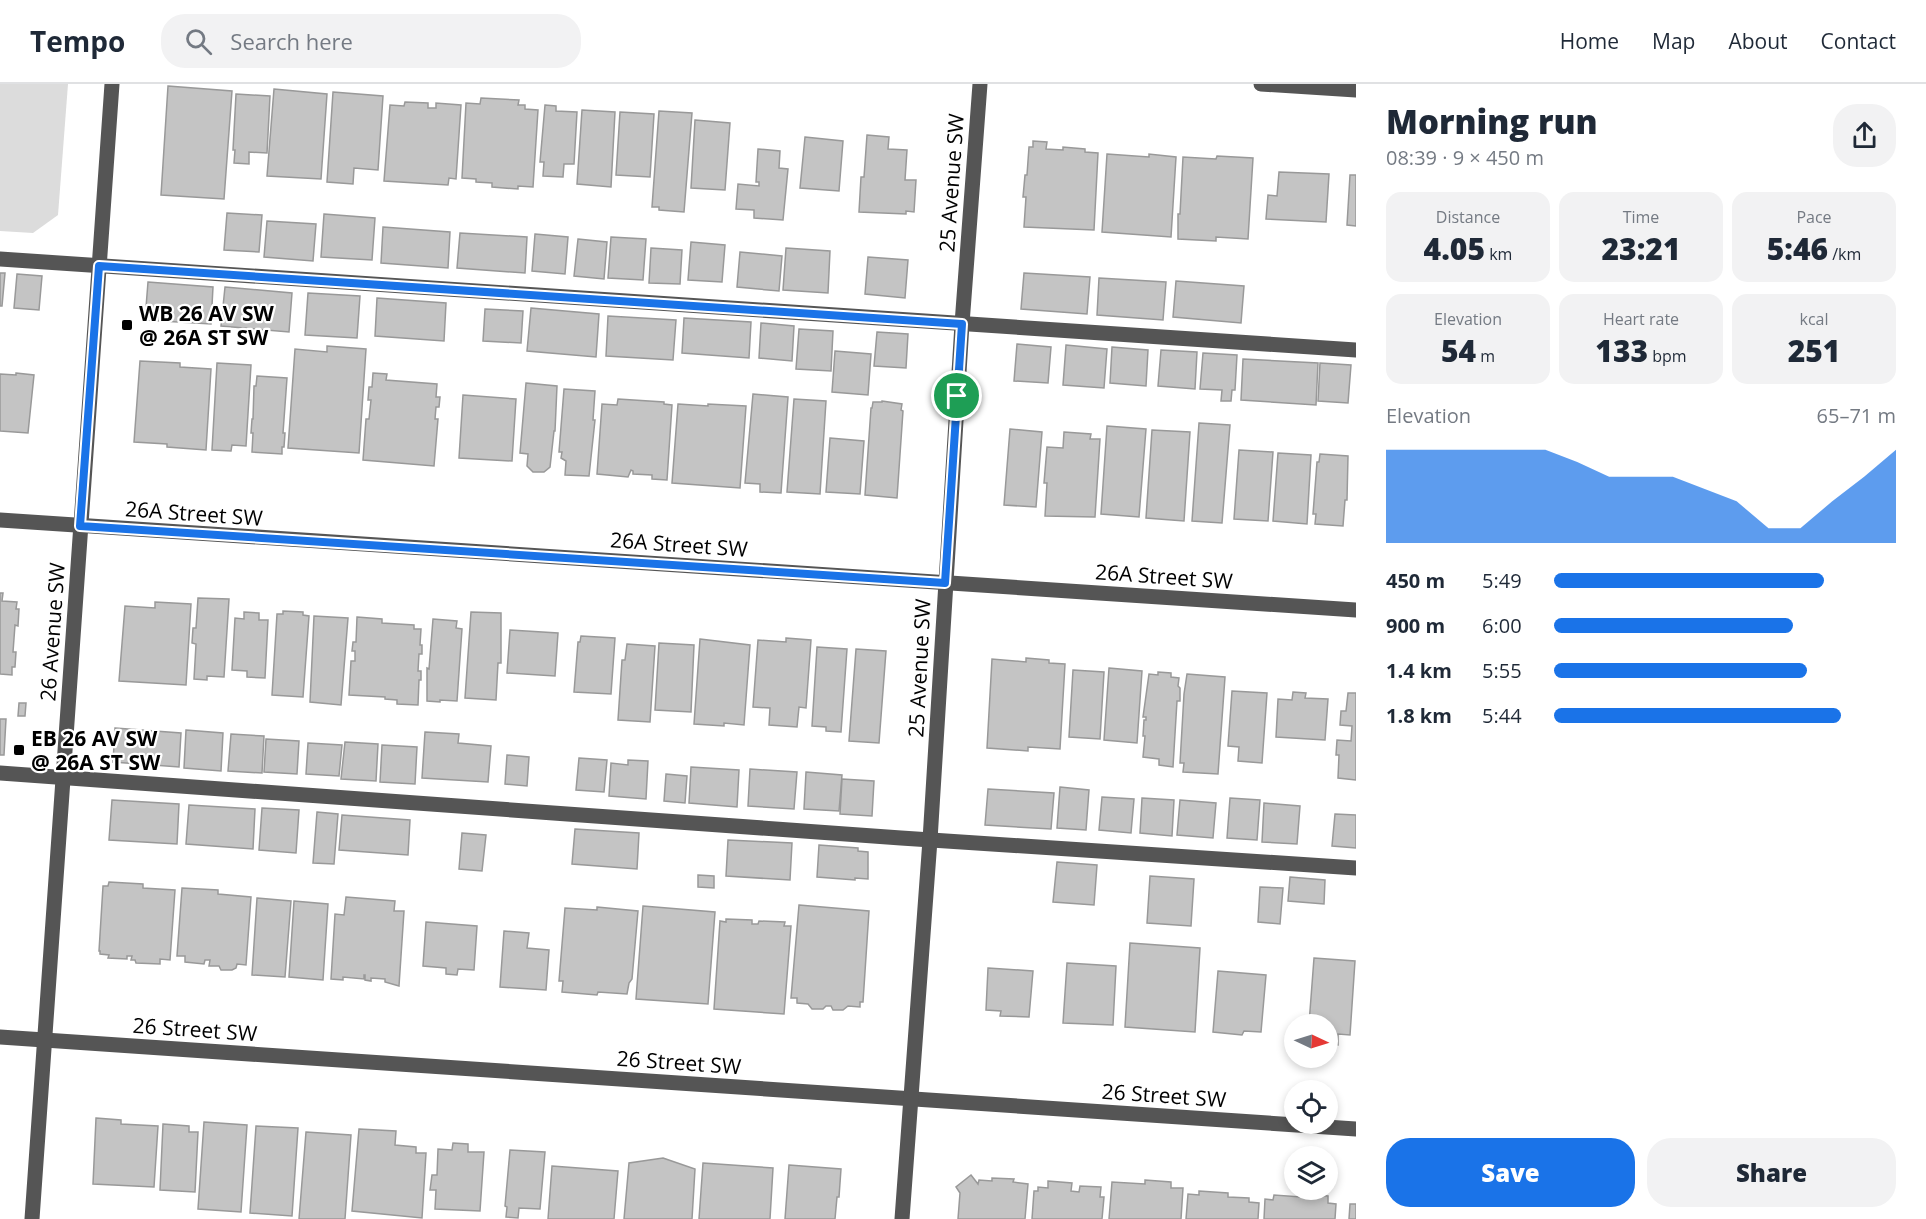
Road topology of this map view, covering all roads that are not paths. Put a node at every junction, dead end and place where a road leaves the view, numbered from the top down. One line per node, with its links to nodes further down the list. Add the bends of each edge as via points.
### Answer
1 (112, 84): 6 (street, 26 Avenue SW)
2 (980, 84): 7 (street, 25 Avenue SW)
3 (1261, 84): 4 (street)
4 (1356, 90)
5 (0, 259): 6 (street)
6 (99, 266): 7 (street); 10 (street, 26 Avenue SW)
7 (962, 324): 8 (street); 11 (street, 25 Avenue SW)
8 (1356, 350)
9 (0, 520): 10 (street, 26A Street SW)
10 (80, 526): 11 (street, 26A Street SW); 14 (street, 26 Avenue SW)
11 (945, 583): 12 (street, 26A Street SW); 15 (street, 25 Avenue SW)
12 (1356, 610)
13 (0, 773): 14 (street)
14 (64, 778): 15 (street); 18 (street, 26 Avenue SW)
15 (930, 840): 16 (street); 19 (street, 25 Avenue SW)
16 (1356, 868)
17 (0, 1037): 18 (street, 26 Street SW)
18 (45, 1040): 19 (street, 26 Street SW); 21 (street, 26 Avenue SW)
19 (912, 1098): 20 (street, 26 Street SW); 22 (street, 25 Avenue SW)
20 (1356, 1129)
21 (33, 1219)
22 (902, 1219)

